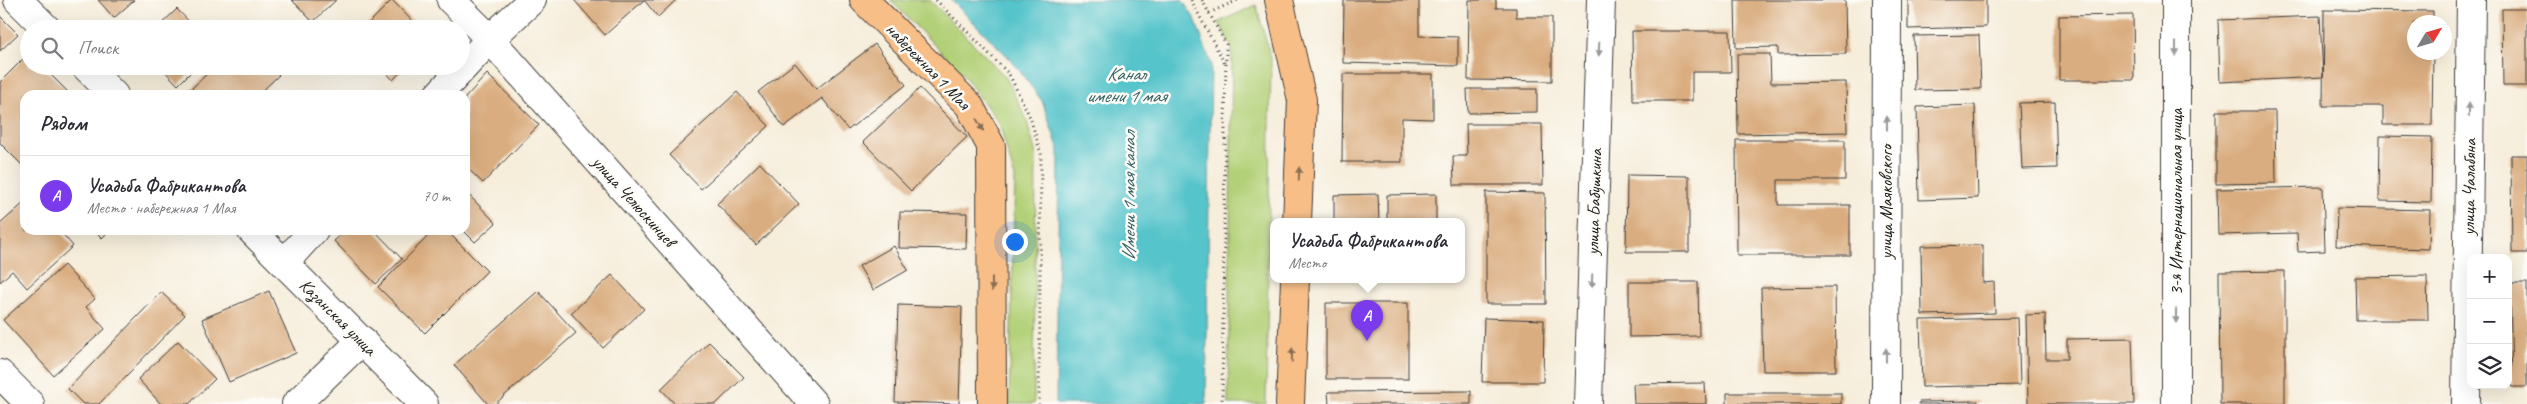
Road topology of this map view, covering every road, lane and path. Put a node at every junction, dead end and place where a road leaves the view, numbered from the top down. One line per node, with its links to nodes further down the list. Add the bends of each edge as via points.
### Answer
1 (18, 0): 14 (street)
2 (451, 0): 15 (street, улица Челюскинцев)
3 (532, 0): 15 (street)
4 (864, 0): 33 (main road, набережная 1 Мая, one-way to 33, via 969,105 992,146)
5 (1191, 0): 17 (path)
6 (1202, 0): 13 (path)
7 (1238, 0): 13 (path)
8 (1279, 0): 22 (main road, one-way to 8, via 1302,100)
9 (1601, 0): 36 (street, улица Бабушкина, one-way to 36)
10 (1887, 0): 37 (street, улица Маяковского, one-way to 10)
11 (2176, 0): 38 (street, 3-я Интернациональная улица, one-way to 38)
12 (2471, 0): 39 (street, улица Чалабяна, one-way to 12)
13 (1209, 13): 17 (path, via 1226,44)
14 (38, 20)
15 (490, 39): 16 (street); 32 (street, улица Челюскинцев)
16 (470, 61)
17 (1226, 67): 34 (path)
18 (94, 75): 20 (street)
19 (457, 75): 21 (street)
20 (109, 90)
21 (443, 90)
22 (1297, 218)
23 (256, 235): 25 (street, Казанская улица)
24 (309, 235): 25 (street)
25 (284, 263): 27 (street, Казанская улица)
26 (1295, 283): 35 (main road, one-way to 26)
27 (362, 340): 30 (street); 31 (street, Казанская улица)
28 (0, 374): 29 (street)
29 (30, 404)
30 (296, 404)
31 (424, 404)
32 (814, 404)
33 (992, 404)
34 (1222, 404)
35 (1290, 404)
36 (1588, 404)
37 (1886, 404)
38 (2176, 404)
39 (2466, 404)

